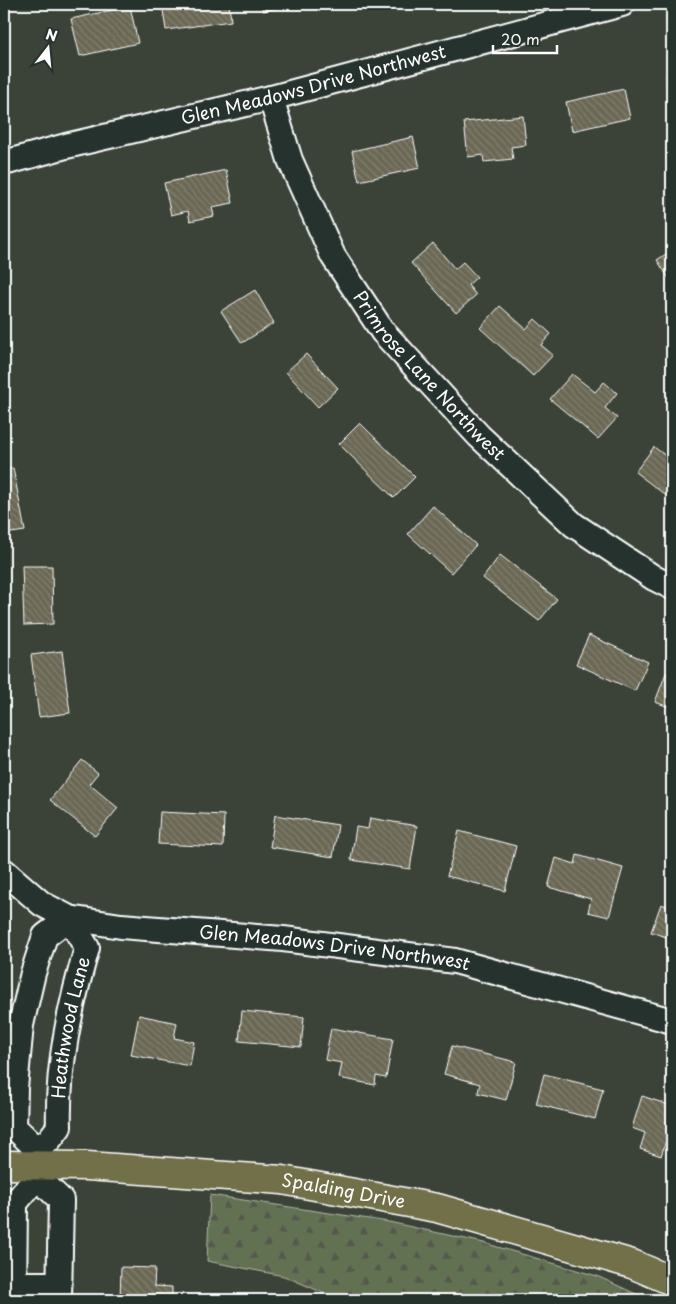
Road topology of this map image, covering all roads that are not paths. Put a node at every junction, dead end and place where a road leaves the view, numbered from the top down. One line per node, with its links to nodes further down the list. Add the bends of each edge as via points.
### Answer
1 (622, 4): 2 (street, Glen Meadows Drive Northwest)
2 (270, 98): 3 (street, Glen Meadows Drive Northwest); 4 (street, Primrose Lane Northwest, via 290,160 333,256 383,332 479,436 574,525)
3 (4, 162)
4 (672, 587)
5 (4, 871): 6 (street, Glen Meadows Drive Northwest, via 42,904)
6 (69, 918): 7 (street, Glen Meadows Drive Northwest, via 121,926 283,939 455,961); 8 (street, Heathwood Lane, via 87,948 66,1029 58,1097 59,1127); 8 (street, via 46,936 20,1025 14,1127)
7 (672, 1021)
8 (37, 1164): 9 (main road, Spalding Drive); 10 (main road, Spalding Drive, via 282,1180 427,1206 632,1264); 11 (street, Heathwood Lane, via 15,1203); 12 (street, via 61,1200)
9 (4, 1165)
10 (672, 1281)
11 (14, 1292): 12 (street)
12 (59, 1292)

